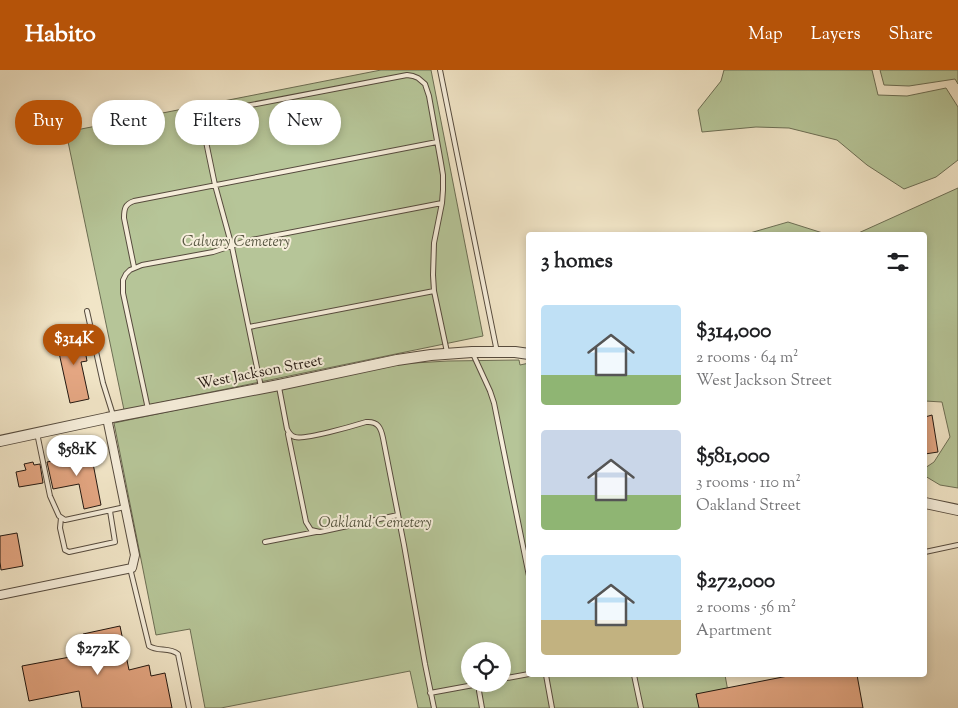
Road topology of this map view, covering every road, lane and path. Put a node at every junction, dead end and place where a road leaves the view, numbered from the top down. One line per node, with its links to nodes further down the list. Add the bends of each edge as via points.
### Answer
1 (440, 70): 11 (lane)
2 (437, 142): 3 (lane); 3 (lane, via 425,84 413,76 234,108 212,115 204,126); 4 (lane, via 443,175)
3 (214, 185): 5 (lane); 6 (lane, via 134,201 126,206 124,218)
4 (442, 203): 5 (lane); 7 (lane, via 432,259)
5 (232, 246): 6 (lane); 9 (lane)
6 (134, 268): 16 (lane, via 126,274 124,293)
7 (434, 291): 9 (lane); 12 (lane)
8 (87, 311): 17 (lane)
9 (249, 327): 15 (lane)
10 (472, 352): 11 (street, West Jackson Street); 12 (street, West Jackson Street); 31 (lane, via 494,403)
11 (497, 352): 13 (street, West Jackson Street)
12 (448, 354): 14 (street, West Jackson Street, via 397,360)
13 (526, 354)
14 (279, 385): 15 (street, West Jackson Street); 18 (lane)
15 (262, 388): 16 (street, West Jackson Street)
16 (149, 410): 17 (street, West Jackson Street)
17 (111, 417): 19 (street, West Jackson Street); 22 (street)
18 (287, 429): 25 (lane, via 292,436 302,438 366,422 376,423 382,432); 27 (lane, via 306,522)
19 (37, 433): 20 (street, West Jackson Street); 26 (lane, via 50,496)
20 (0, 441)
21 (927, 502): 23 (street)
22 (125, 508): 24 (lane); 32 (street, via 135,555 132,568)
23 (958, 510)
24 (110, 511): 26 (lane, via 65,520); 26 (lane, via 115,542 69,552 64,550)
25 (398, 515): 27 (lane); 40 (lane)
26 (61, 518)
27 (316, 532): 28 (lane)
28 (265, 542)
29 (958, 545): 30 (lane)
30 (927, 552)
31 (526, 561)
32 (127, 569): 33 (street); 41 (lane, via 149,646 173,650 178,654)
33 (0, 594)
34 (526, 675): 35 (lane)
35 (511, 677)
36 (546, 677): 44 (lane)
37 (634, 677): 45 (lane)
38 (461, 688): 40 (lane)
39 (479, 692): 43 (lane)
40 (430, 693): 42 (lane)
41 (189, 708)
42 (434, 708)
43 (482, 708)
44 (552, 708)
45 (641, 708)

